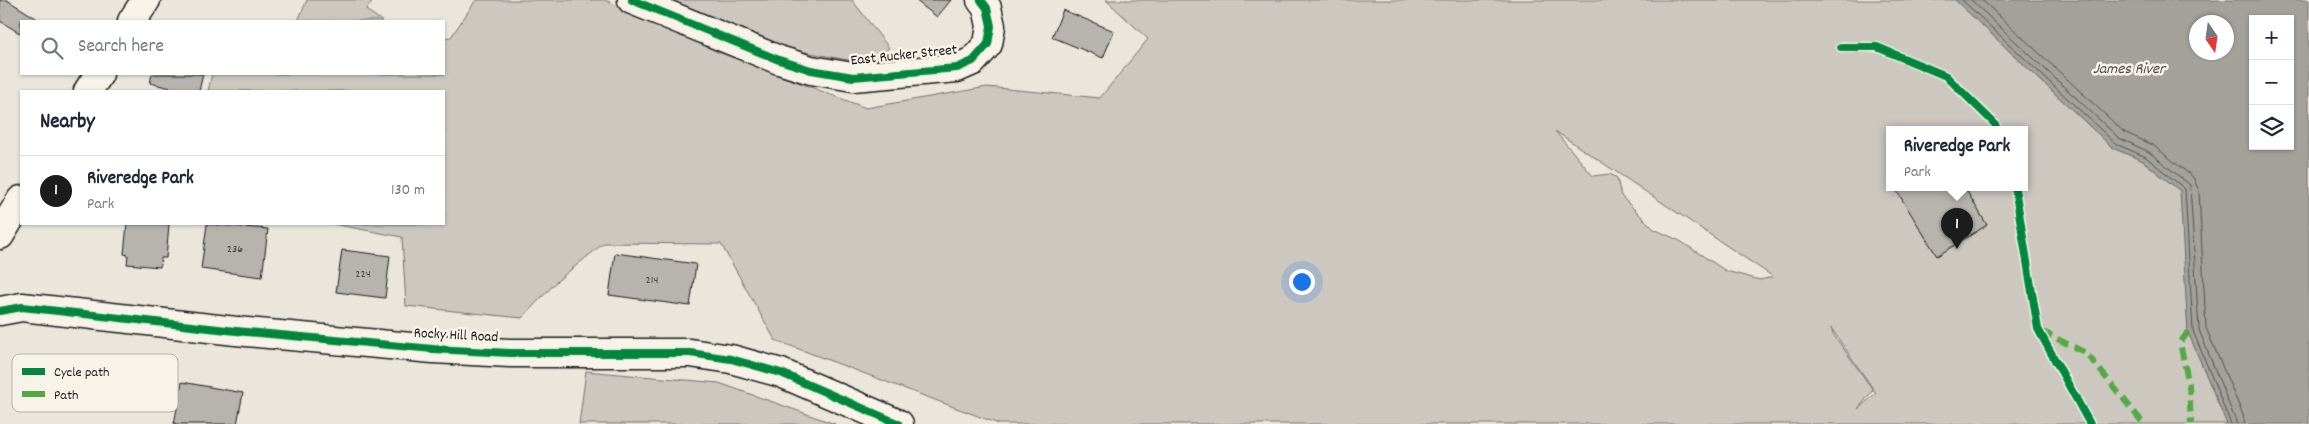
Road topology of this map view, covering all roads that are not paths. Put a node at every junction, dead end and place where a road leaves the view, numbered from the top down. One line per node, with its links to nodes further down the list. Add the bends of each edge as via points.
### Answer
1 (146, 0): 4 (street)
2 (632, 0): 3 (street, East Rucker Street, via 778,60 853,77 956,68 974,61 988,44 991,26 987,8)
3 (981, 0)
4 (133, 20)
5 (98, 75): 6 (street)
6 (89, 90)
7 (20, 202): 8 (street)
8 (0, 235)
9 (0, 310): 10 (street, Rocky Hill Road, via 22,307 433,349 510,353 690,353 731,359 781,373)
10 (899, 424)

